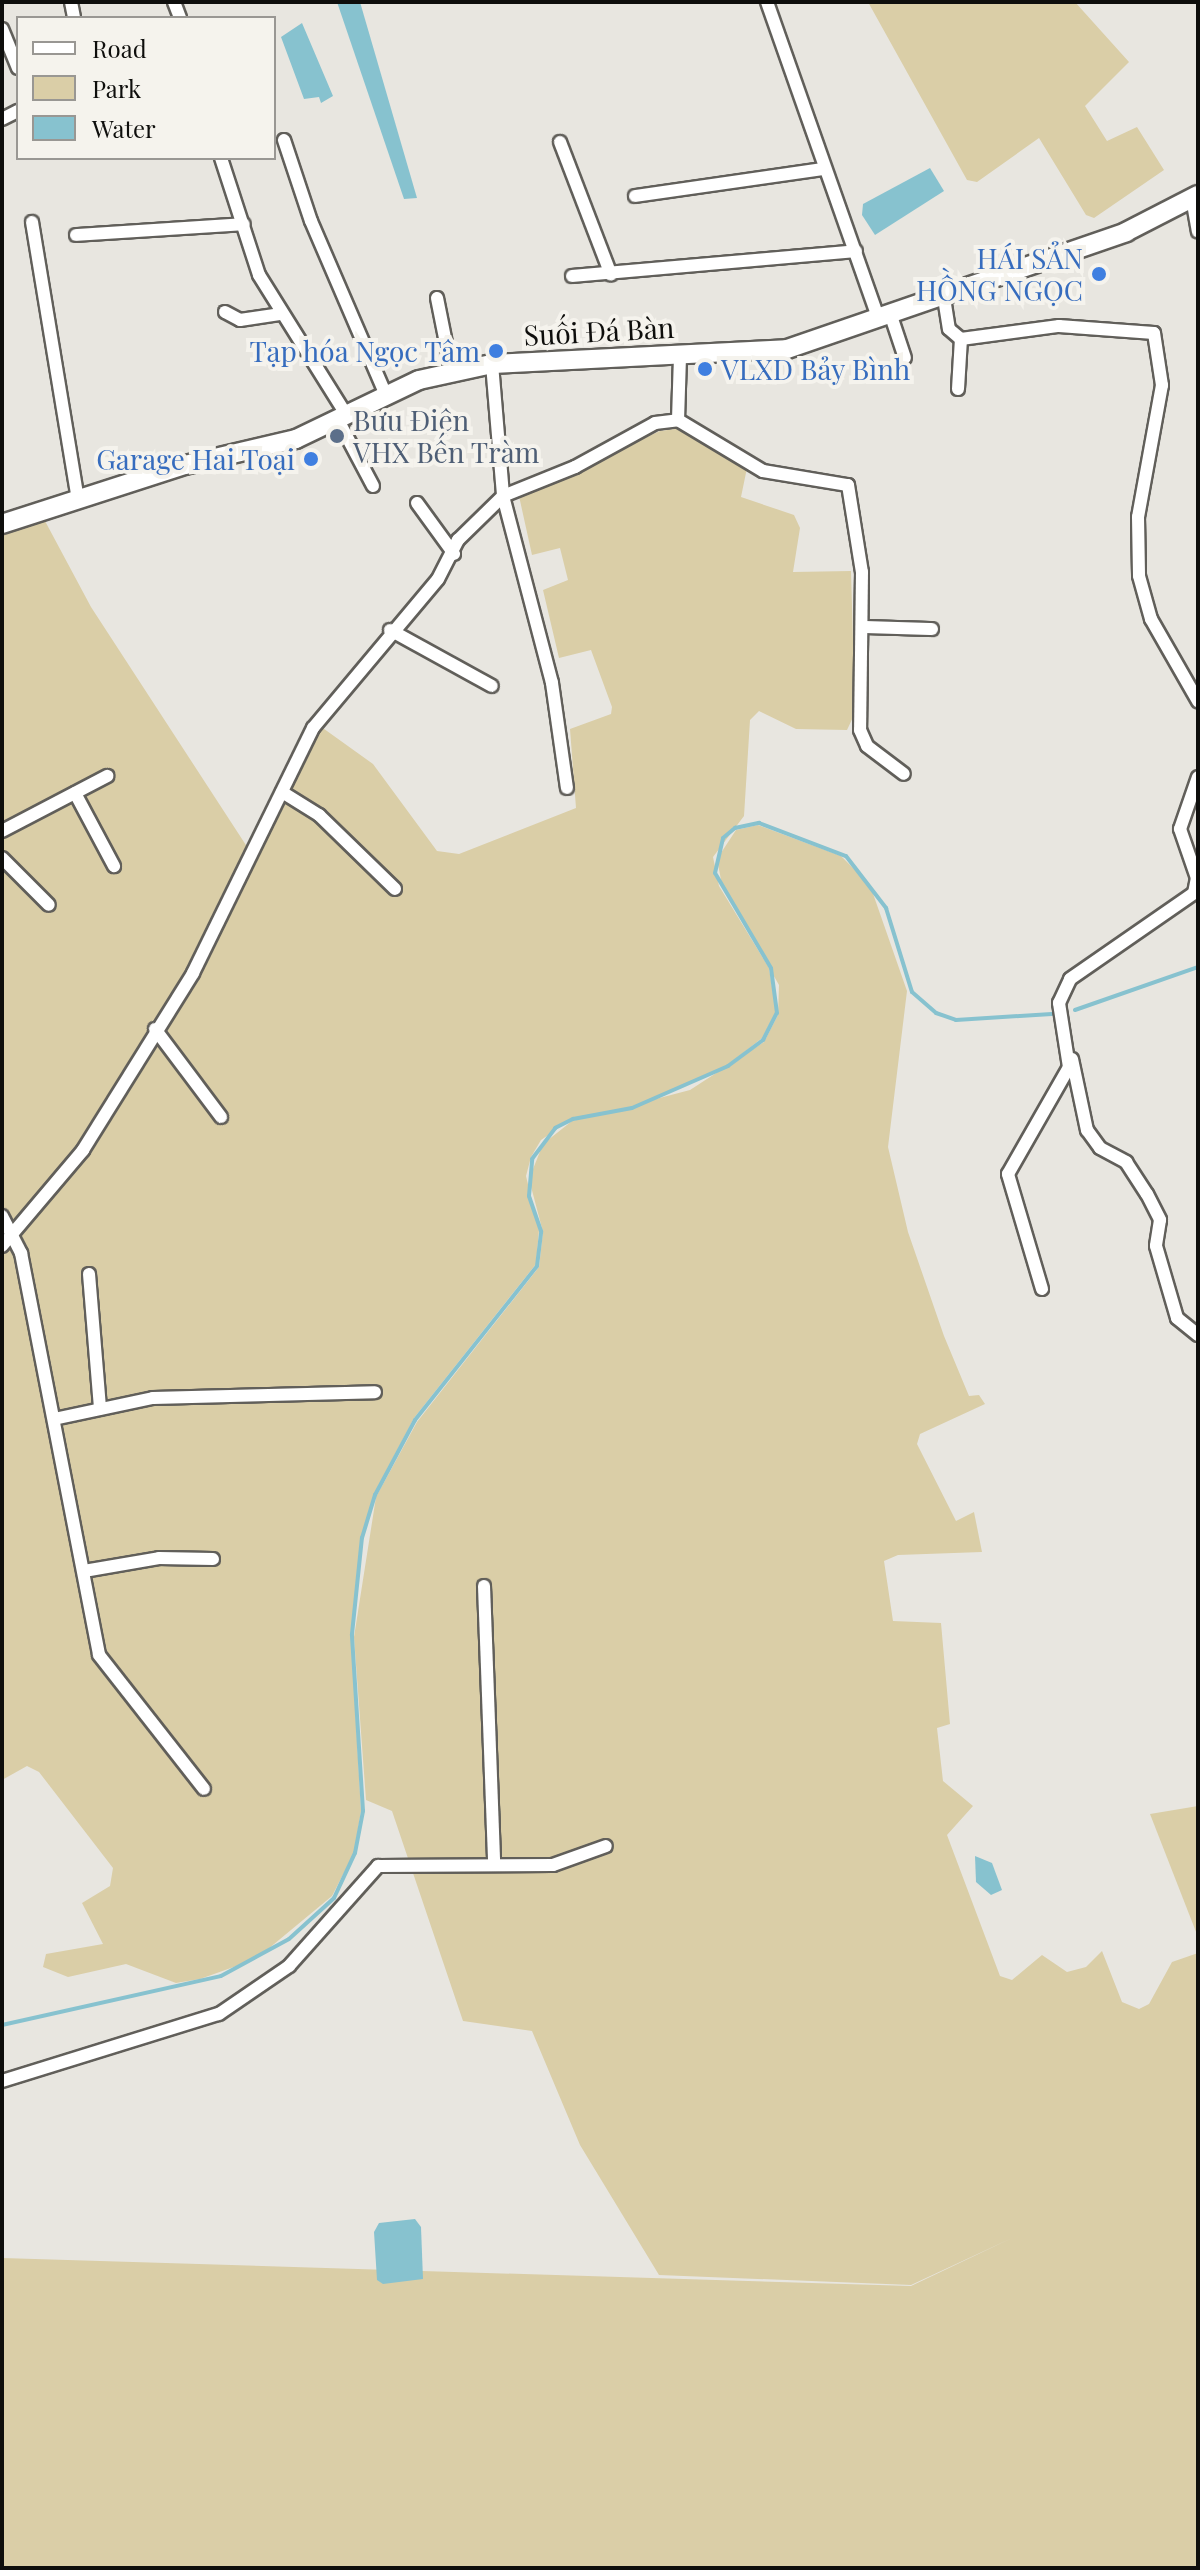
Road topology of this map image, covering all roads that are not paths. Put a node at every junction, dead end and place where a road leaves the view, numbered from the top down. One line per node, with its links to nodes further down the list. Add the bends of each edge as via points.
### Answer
1 (767, 2): 7 (street)
2 (2, 29): 3 (street)
3 (16, 63)
4 (284, 140): 28 (street, via 311,221)
5 (560, 142): 15 (street)
6 (222, 160): 11 (street)
7 (822, 169): 8 (street); 14 (street)
8 (635, 196)
9 (1195, 197): 12 (street); 18 (street, Suối Đá Bàn, via 1126,232)
10 (32, 222): 33 (street)
11 (244, 224): 13 (street); 20 (street)
12 (1198, 231)
13 (76, 235)
14 (856, 251): 15 (street); 21 (street)
15 (611, 275): 16 (street)
16 (572, 276)
17 (437, 298): 26 (street)
18 (944, 298): 21 (street, Suối Đá Bàn); 22 (street, via 949,329)
19 (225, 312): 20 (street, via 240,320)
20 (280, 314): 29 (street)
21 (885, 318): 23 (street, Suối Đá Bàn, via 787,349); 24 (street)
22 (961, 339): 27 (street); 40 (street, via 1059,326 1154,333 1162,385 1138,517 1139,576 1151,619)
23 (680, 355): 25 (street, Suối Đá Bàn); 30 (street)
24 (905, 358)
25 (492, 364): 26 (street, Suối Đá Bàn); 32 (street)
26 (452, 373): 28 (street, Suối Đá Bàn)
27 (958, 389)
28 (386, 395): 29 (street, Suối Đá Bàn)
29 (342, 416): 31 (street); 33 (street, Suối Đá Bàn, via 296,439 185,465)
30 (678, 420): 32 (street, via 655,423); 37 (street, via 763,471 848,485)
31 (373, 486)
32 (503, 496): 36 (street, via 458,540); 46 (street, via 552,683)
33 (78, 501): 35 (street, Suối Đá Bàn)
34 (417, 503): 36 (street)
35 (2, 524)
36 (454, 554): 39 (street)
37 (863, 627): 38 (street); 43 (street, via 863,740)
38 (932, 629)
39 (390, 630): 41 (street); 47 (street, via 313,728)
40 (1194, 684): 42 (street)
41 (492, 686)
42 (1198, 701)
43 (904, 774)
44 (107, 776): 48 (street)
45 (1198, 777): 55 (street, via 1180,829 1197,878 1194,893 1070,979 1059,1003)
46 (567, 788)
47 (282, 792): 52 (street, via 319,815); 54 (street, via 218,927)
48 (75, 793): 49 (street); 51 (street)
49 (2, 831)
50 (2, 858): 53 (street)
51 (114, 866)
52 (395, 889)
53 (49, 905)
54 (155, 1029): 56 (street); 58 (street, via 83,1150)
55 (1071, 1055): 61 (street, via 1009,1168); 62 (street, via 1087,1130 1100,1148 1126,1162 1147,1194 1160,1220 1156,1246 1177,1318)
56 (221, 1117)
57 (2, 1216): 58 (street)
58 (14, 1232): 59 (street); 65 (street)
59 (2, 1246)
60 (89, 1274): 64 (street)
61 (1042, 1289)
62 (1198, 1335)
63 (375, 1392): 64 (street, via 153,1398)
64 (100, 1409): 65 (street)
65 (54, 1419): 67 (street)
66 (213, 1559): 67 (street, via 159,1558)
67 (84, 1571): 69 (street, via 102,1662)
68 (484, 1586): 71 (street)
69 (204, 1789)
70 (606, 1846): 71 (street, via 553,1865)
71 (494, 1862): 72 (street, via 378,1866 289,1966 219,2014)
72 (2, 2081)

